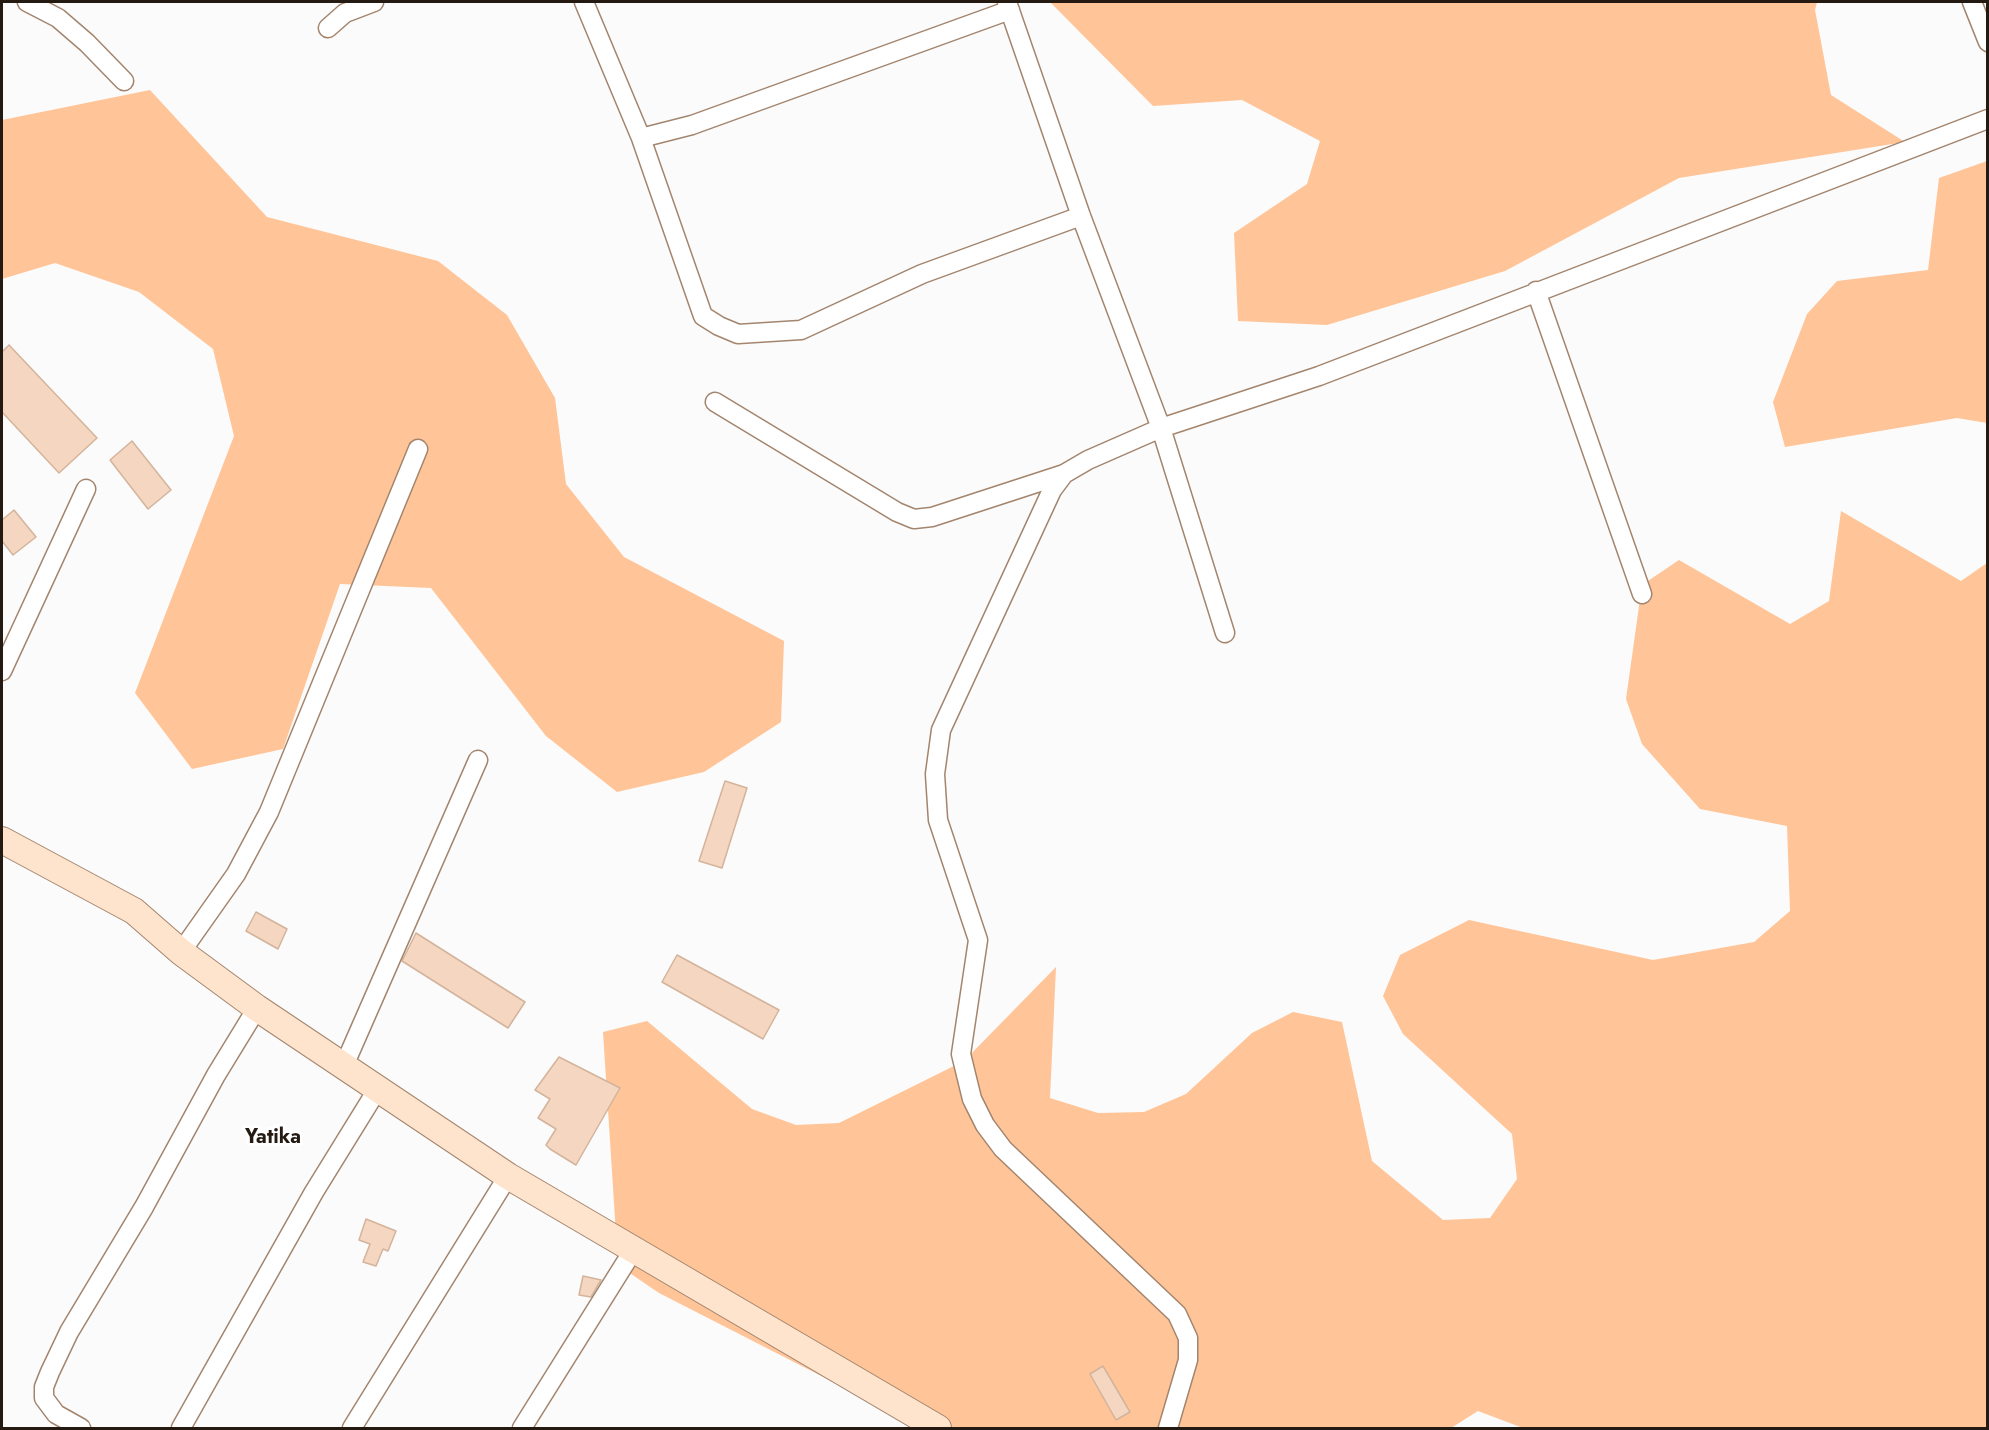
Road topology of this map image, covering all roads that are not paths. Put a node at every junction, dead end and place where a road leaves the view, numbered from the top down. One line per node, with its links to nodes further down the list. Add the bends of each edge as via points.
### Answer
1 (27, 2): 8 (street, via 66,24)
2 (374, 2): 6 (street, via 345,13)
3 (584, 2): 10 (street)
4 (1972, 2): 7 (street)
5 (1009, 6): 10 (street, via 692,125); 11 (street)
6 (328, 28)
7 (1988, 42)
8 (124, 81)
9 (1988, 119): 12 (street)
10 (641, 138): 11 (street, via 703,316 738,334 801,330 922,274)
11 (1081, 216): 14 (street)
12 (1536, 291): 14 (street, via 1319,376); 18 (street)
13 (715, 402): 16 (street, via 914,519 933,517)
14 (1161, 428): 16 (street); 19 (street)
15 (418, 449): 23 (street, via 269,812 236,874)
16 (1064, 474): 34 (street, via 1052,490 941,730 935,774 938,820 978,940 961,1054 972,1099 1002,1149 1178,1314 1188,1338 1188,1360)
17 (86, 489): 20 (street)
18 (1642, 594)
19 (1225, 633)
20 (2, 671)
21 (478, 760): 25 (street)
22 (2, 840): 23 (main road, via 134,911)
23 (181, 952): 24 (main road)
24 (257, 1008): 25 (main road); 29 (street, via 69,1332 50,1372 44,1398 56,1414)
25 (343, 1068): 26 (main road)
26 (377, 1090): 27 (main road); 30 (street, via 314,1192)
27 (508, 1176): 28 (main road); 31 (street)
28 (634, 1249): 32 (street); 33 (main road)
29 (81, 1428)
30 (182, 1428)
31 (352, 1428)
32 (522, 1428)
33 (938, 1428)
34 (1168, 1428)

